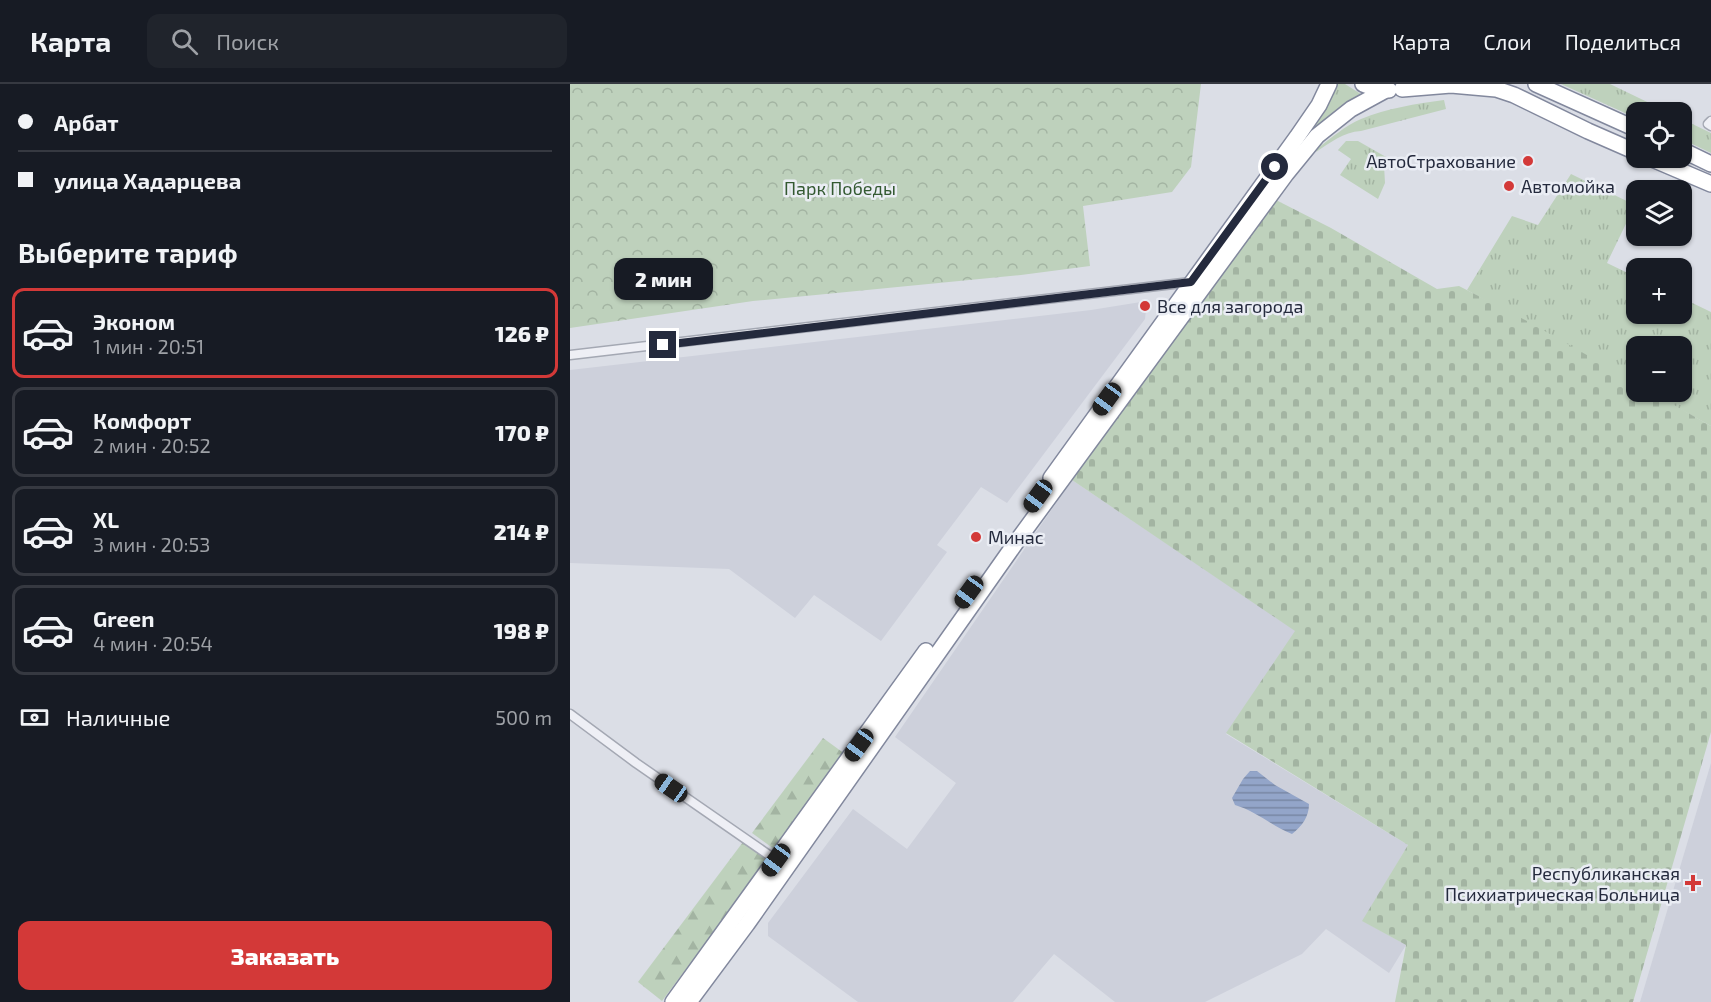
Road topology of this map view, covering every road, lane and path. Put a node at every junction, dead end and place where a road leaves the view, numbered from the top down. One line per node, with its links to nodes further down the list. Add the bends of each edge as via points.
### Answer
1 (1329, 84): 14 (highway, via 1302,130)
2 (1363, 84): 5 (highway)
3 (1536, 84): 7 (highway)
4 (1407, 86): 5 (highway); 9 (highway, via 1496,89)
5 (1384, 90): 19 (highway, via 1351,109 1317,136 1286,174 1017,541)
6 (1711, 121): 8 (street)
7 (1626, 124)
8 (1711, 126)
9 (1626, 147)
10 (1692, 155): 11 (highway)
11 (1711, 164)
12 (1673, 168): 13 (highway)
13 (1711, 184)
14 (1191, 282): 15 (street); 17 (highway)
15 (570, 355)
16 (570, 714): 17 (street)
17 (776, 860): 18 (highway)
18 (673, 1002)
19 (689, 1002)

